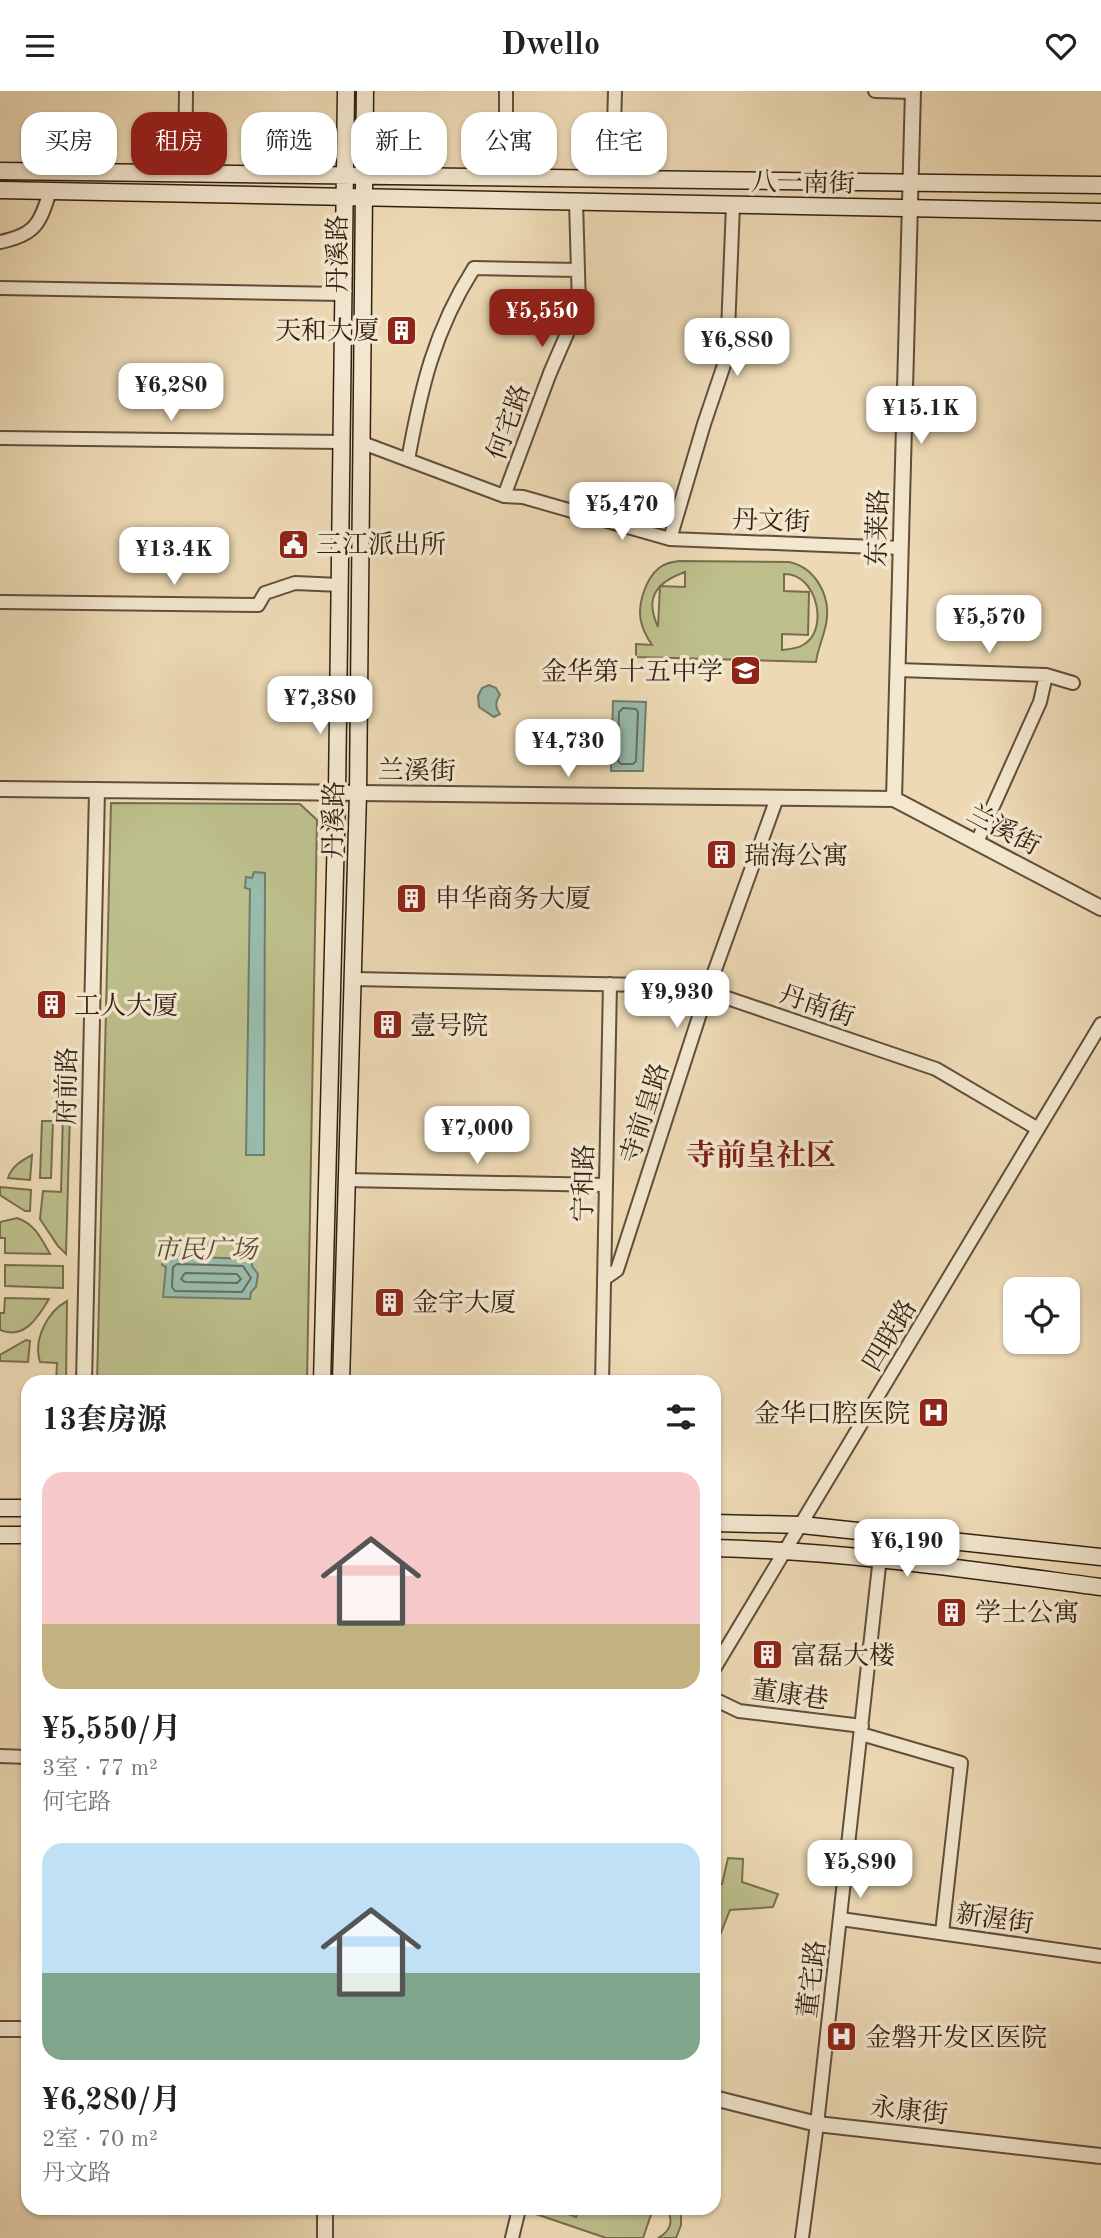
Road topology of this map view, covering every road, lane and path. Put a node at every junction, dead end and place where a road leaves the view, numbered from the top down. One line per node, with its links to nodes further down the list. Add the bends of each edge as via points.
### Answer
1 (186, 91): 8 (street)
2 (346, 91): 14 (main road, 丹溪路)
3 (365, 91): 15 (main road, 丹溪路)
4 (506, 91): 9 (street)
5 (615, 91): 10 (street)
6 (875, 91): 7 (street)
7 (913, 91): 16 (street, 东莱路)
8 (186, 112)
9 (506, 112)
10 (614, 112)
11 (0, 171): 12 (main road, 八一南街)
12 (131, 174)
13 (185, 175): 14 (main road, 八一南街)
14 (345, 176): 15 (main road, 八一南街); 20 (main road, 丹溪路)
15 (363, 176): 16 (main road, 八一南街); 21 (main road, 丹溪路)
16 (911, 183): 17 (main road, 八一南街); 24 (street, 东莱路)
17 (1101, 185)
18 (0, 190): 19 (main road, 八一南街)
19 (50, 191): 20 (main road, 八一南街); 26 (street, via 36,226 22,237)
20 (345, 196): 21 (main road, 八一南街); 29 (main road, 丹溪路)
21 (362, 196): 22 (main road, 八一南街); 32 (main road, 丹溪路)
22 (576, 201): 23 (main road, 八一南街); 27 (street, 何宅路)
23 (733, 205): 24 (main road, 八一南街); 35 (street, via 727,356)
24 (911, 209): 25 (main road, 八一南街); 36 (street, 东莱路)
25 (1101, 212)
26 (0, 241)
27 (578, 270): 33 (street, via 474,268 454,299 433,350); 34 (street, 何宅路, via 579,306)
28 (0, 288): 29 (street)
29 (344, 294): 31 (main road, 丹溪路)
30 (0, 438): 31 (street)
31 (342, 442): 37 (main road, 丹溪路)
32 (360, 442): 33 (street, 丹文街); 45 (main road, 丹溪路)
33 (408, 460): 34 (street, 丹文街)
34 (505, 496): 35 (street, 丹文街, via 523,496)
35 (670, 539): 36 (street, 丹文街)
36 (901, 548): 39 (street, 东莱路)
37 (340, 585): 38 (street, via 295,583 265,593 258,605); 44 (main road, 丹溪路)
38 (0, 602)
39 (898, 670): 40 (street); 47 (street, 东莱路)
40 (1046, 675): 41 (street); 48 (street, via 1040,702)
41 (1073, 683)
42 (0, 789): 43 (street, 兰溪街)
43 (97, 790): 44 (street, 兰溪街); 58 (street, 府前路)
44 (337, 793): 45 (street, 兰溪街); 59 (main road, 丹溪路)
45 (358, 794): 46 (street, 兰溪街); 50 (main road, 丹溪路)
46 (777, 798): 47 (street, 兰溪街); 52 (street, 寺前皇路)
47 (894, 799): 48 (street, 兰溪街)
48 (976, 842): 49 (street, 兰溪街)
49 (1101, 908)
50 (354, 979): 51 (street, 丹南街); 55 (main road, 丹溪路)
51 (610, 985): 52 (street, 丹南街, via 692,986); 56 (street, 宁和路)
52 (707, 992): 54 (street, 丹南街, via 936,1069); 57 (street, 寺前皇路, via 617,1270)
53 (1101, 1024): 54 (street, 四联路)
54 (1038, 1129): 65 (street, 四联路)
55 (346, 1180): 56 (street); 60 (main road, 丹溪路)
56 (606, 1185): 57 (street, 宁和路)
57 (604, 1279): 61 (street, 宁和路)
58 (84, 1375)
59 (322, 1375)
60 (341, 1375)
61 (602, 1375)
62 (0, 1508): 63 (main road)
63 (21, 1508)
64 (721, 1523): 65 (main road)
65 (802, 1525): 69 (street, 四联路); 71 (main road)
66 (0, 1535): 67 (main road)
67 (21, 1535)
68 (721, 1548): 69 (main road)
69 (786, 1549): 70 (main road); 73 (street, 四联路)
70 (880, 1557): 72 (main road); 75 (street, 董宅路)
71 (1101, 1557)
72 (1101, 1587)
73 (721, 1657)
74 (721, 1702): 75 (street, 董康巷, via 739,1711)
75 (861, 1730): 78 (street, 董宅路); 79 (street, 董康巷, via 961,1763)
76 (0, 1756): 77 (street)
77 (21, 1757)
78 (841, 1919): 79 (street, 新渥街); 84 (street, 董宅路)
79 (942, 1933): 80 (street, 新渥街)
80 (1101, 1957)
81 (0, 2029): 82 (street)
82 (21, 2029)
83 (721, 2100): 84 (street, 永康街)
84 (817, 2124): 85 (street, 永康街); 90 (street, 董宅路)
85 (1101, 2156)
86 (326, 2215): 88 (street)
87 (518, 2215): 89 (street)
88 (325, 2238)
89 (512, 2238)
90 (802, 2238)

